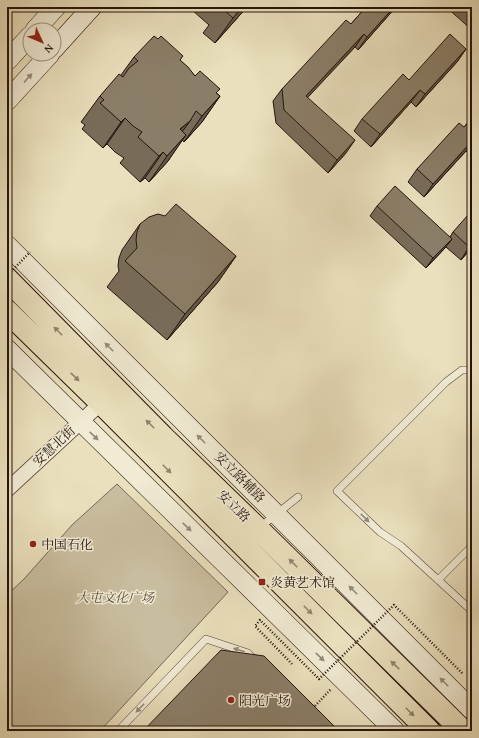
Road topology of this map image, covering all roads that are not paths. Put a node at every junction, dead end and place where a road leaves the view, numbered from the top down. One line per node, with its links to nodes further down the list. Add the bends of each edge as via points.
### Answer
1 (56, 7): 3 (street)
2 (92, 7): 4 (street)
3 (42, 22)
4 (62, 40)
5 (22, 45): 6 (street)
6 (7, 61)
7 (43, 62): 8 (street, one-way to 7)
8 (7, 101)
9 (7, 245): 18 (street, 安立路辅路, one-way to 9)
10 (7, 279): 19 (main road, 安立路, one-way to 10)
11 (7, 311): 14 (main road, 安立路, one-way to 14)
12 (7, 349): 15 (street)
13 (472, 370): 21 (lane, one-way to 21, via 462,370 446,382 337,491 380,532 401,546)
14 (101, 403): 15 (street, 安慧北街); 27 (main road, 安立路, one-way to 27)
15 (80, 422): 16 (street, 安慧北街); 26 (street, one-way to 26)
16 (7, 490)
17 (298, 497): 18 (lane)
18 (277, 514): 19 (lane); 24 (street, 安立路辅路, one-way to 18)
19 (258, 529): 28 (main road, 安立路, one-way to 19)
20 (472, 546): 21 (lane)
21 (438, 580): 22 (lane)
22 (472, 611)
23 (259, 664): 25 (lane, one-way to 25, via 248,653 206,640)
24 (472, 710)
25 (118, 731)
26 (395, 731)
27 (429, 731)
28 (463, 731)

